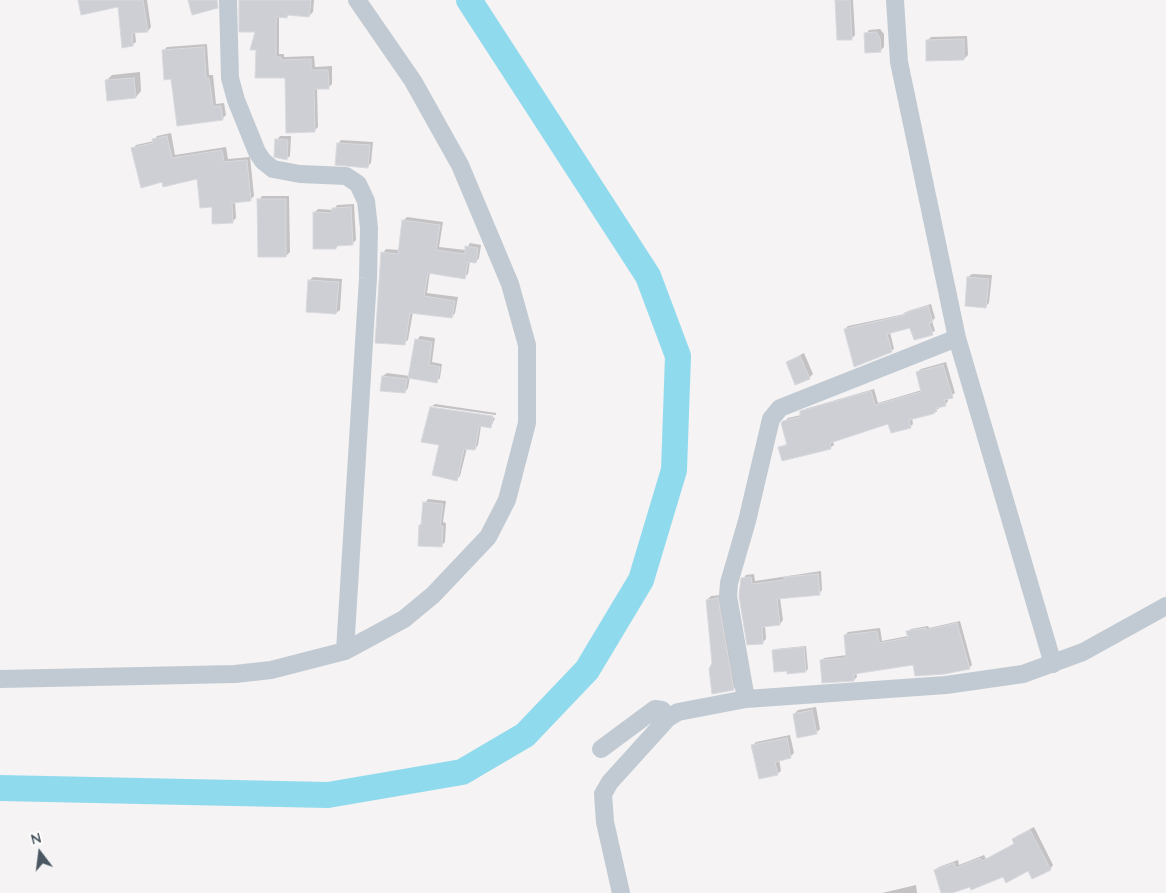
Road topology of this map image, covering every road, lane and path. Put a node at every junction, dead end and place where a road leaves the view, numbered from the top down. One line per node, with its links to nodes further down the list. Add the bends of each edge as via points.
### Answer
1 (228, 0): 6 (street, via 230,78 236,100 263,161 273,169 300,174 346,176 358,184 366,201 368,278)
2 (357, 0): 6 (street, via 413,81 460,165 510,284 527,346 529,376 526,422 518,462 508,500 488,537 433,595 404,619)
3 (895, 0): 4 (street, via 899,62)
4 (957, 338): 7 (street); 9 (street, via 780,408 771,420 729,584 728,596)
5 (1166, 606): 7 (street, via 1083,652)
6 (345, 651): 8 (street, via 271,670 235,674)
7 (1053, 664): 9 (street, via 1023,674 946,685)
8 (0, 679)
9 (746, 699): 10 (street, via 678,712)
10 (668, 718): 11 (street, via 662,710 655,709); 12 (street, via 603,794)
11 (601, 749)
12 (621, 893)

